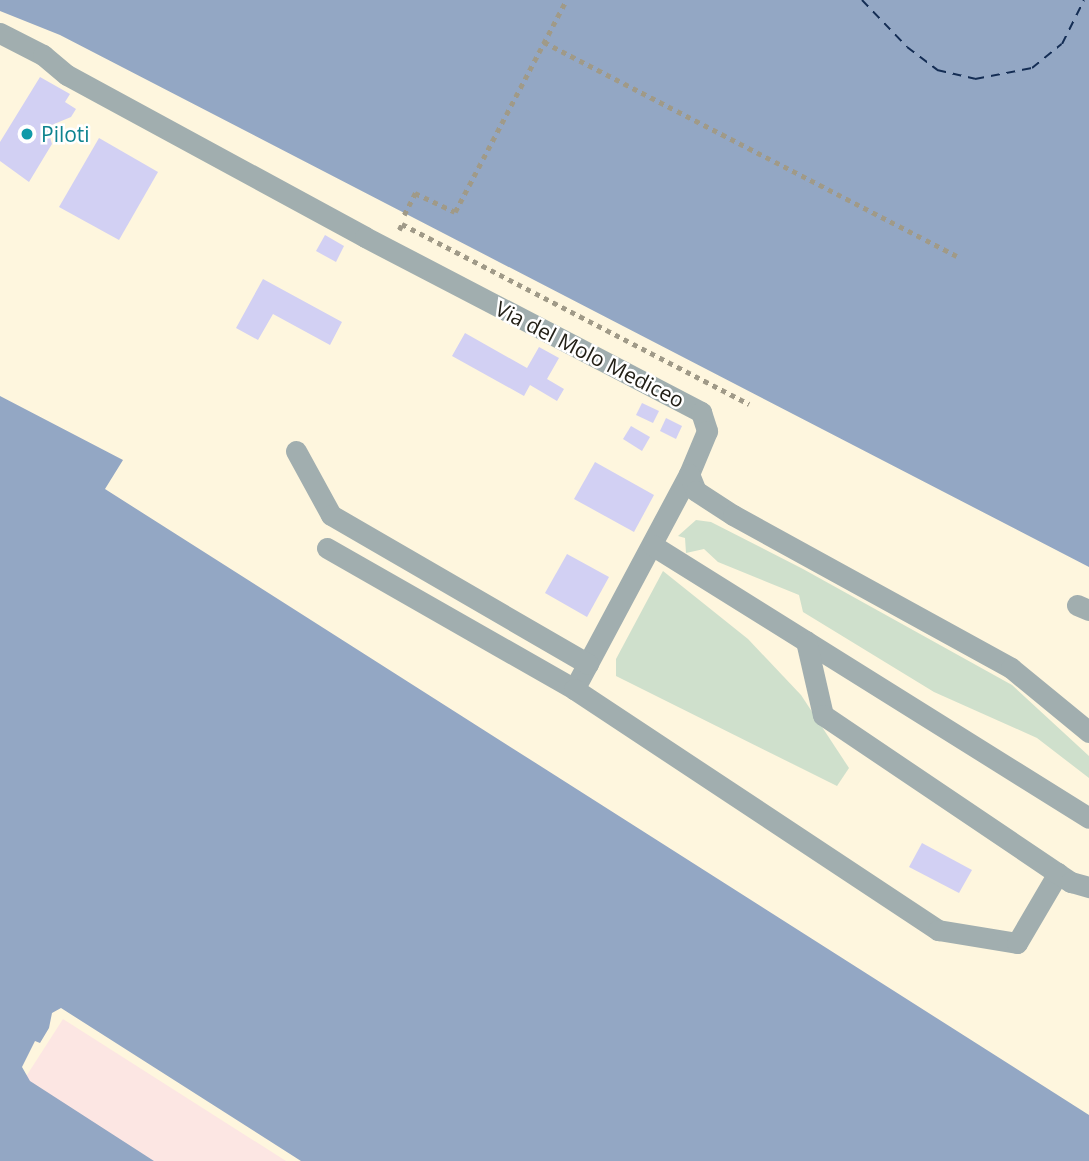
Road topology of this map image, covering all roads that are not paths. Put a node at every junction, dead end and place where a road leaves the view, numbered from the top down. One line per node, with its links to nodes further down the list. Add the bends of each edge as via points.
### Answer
1 (0, 33): 3 (street, Via del Molo Mediceo, via 37,51 67,75 365,237 701,412 707,432)
2 (296, 451): 7 (street, via 331,515)
3 (689, 474): 4 (street, Via del Molo Mediceo); 9 (street, via 696,491 733,515 1012,668)
4 (652, 545): 6 (street); 7 (street, Via del Molo Mediceo)
5 (327, 548): 8 (street)
6 (806, 641): 10 (street); 11 (street, via 823,715)
7 (588, 664): 8 (street, Via del Molo Mediceo)
8 (574, 689): 11 (street, via 939,930 1017,943)
9 (1089, 732)
10 (1089, 818)
11 (1058, 873): 12 (street)
12 (1089, 887)

